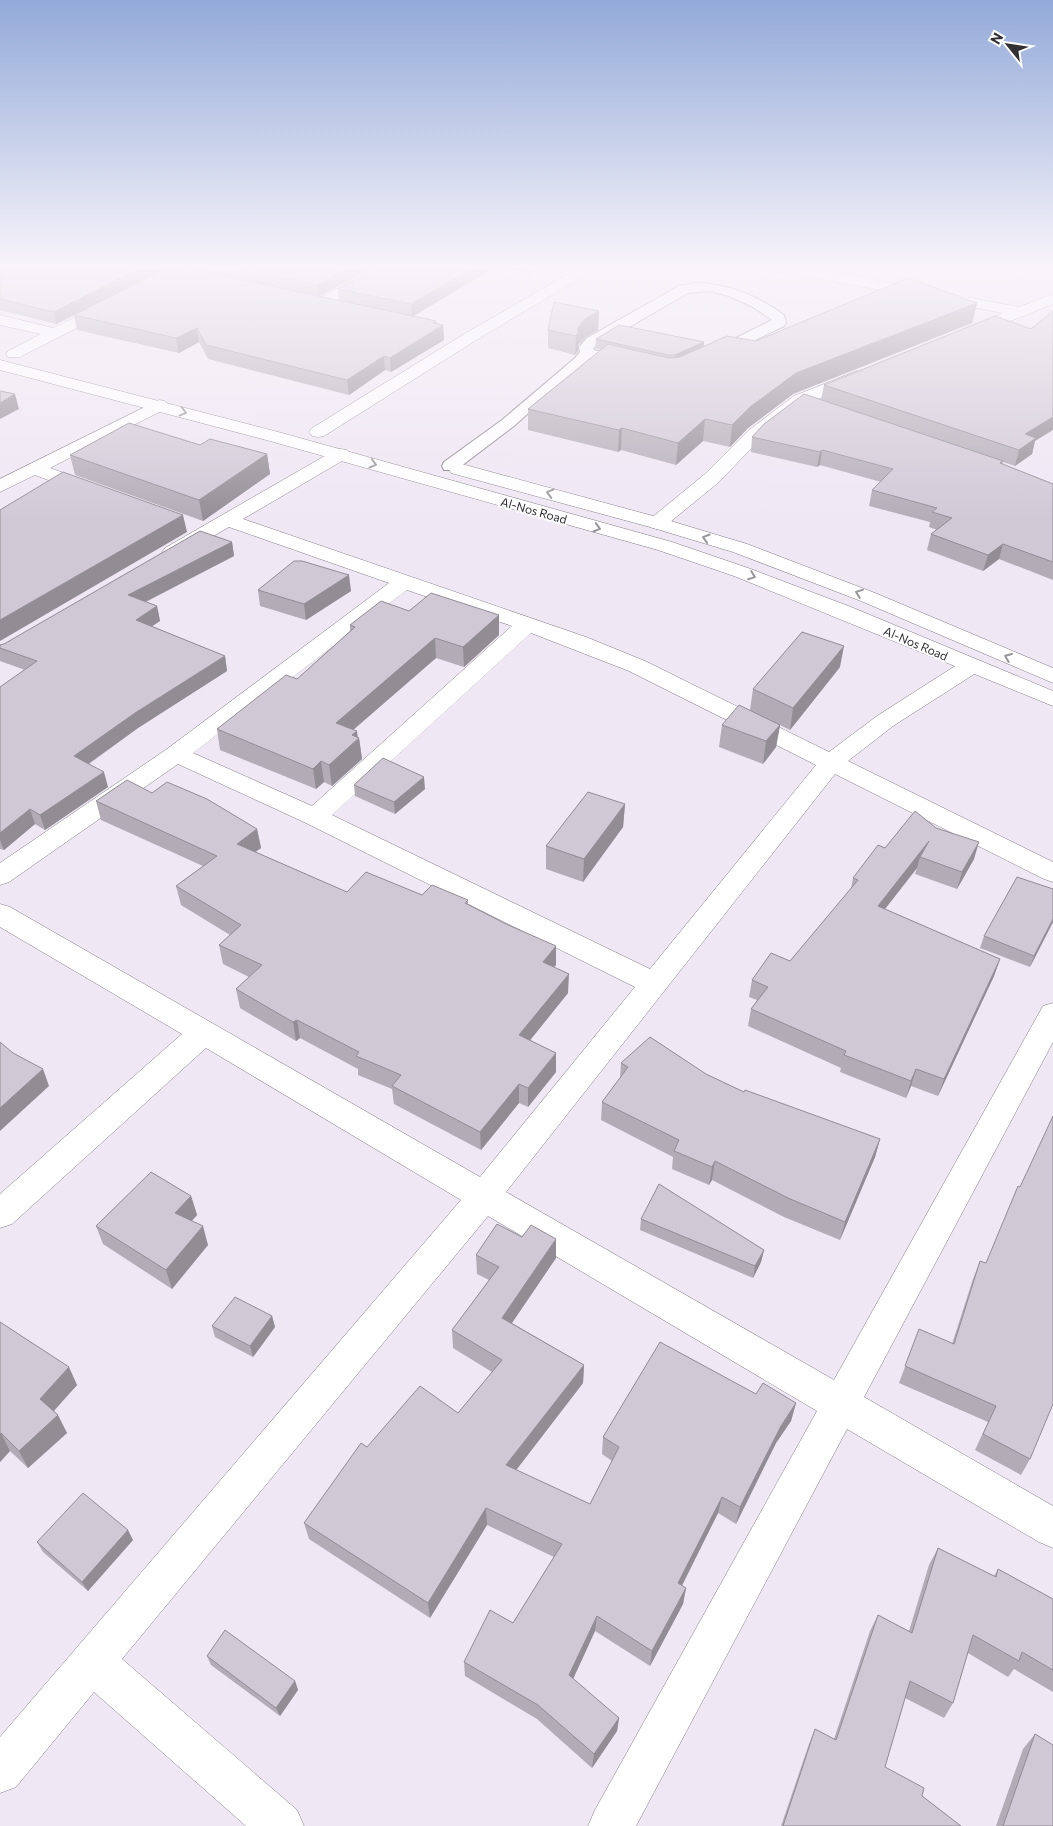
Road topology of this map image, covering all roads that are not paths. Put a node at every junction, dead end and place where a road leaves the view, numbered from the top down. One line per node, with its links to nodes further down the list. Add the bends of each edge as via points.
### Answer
1 (444, 353): 11 (street)
2 (587, 353): 6 (lane); 13 (lane, via 508,423)
3 (717, 353): 5 (lane)
4 (5, 356): 9 (street, Al-Nos Road); 11 (street, Al-Nos Road)
5 (705, 359)
6 (644, 367)
7 (876, 369): 8 (street)
8 (800, 400): 10 (street); 18 (street, via 755,434 712,478)
9 (159, 405): 12 (street, Al-Nos Road, one-way to 12); 14 (street)
10 (828, 410)
11 (318, 432): 13 (street, Al-Nos Road)
12 (341, 454): 17 (street); 22 (street, Al-Nos Road, one-way to 22, via 665,546 731,568)
13 (450, 466): 18 (street, Al-Nos Road, one-way to 13)
14 (35, 469): 15 (street); 16 (street)
15 (0, 486)
16 (107, 495)
17 (227, 520): 19 (street, via 197,528); 20 (street)
18 (657, 523): 23 (street, Al-Nos Road, one-way to 18, via 868,597 740,548)
19 (155, 562)
20 (405, 582): 21 (street); 25 (street)
21 (528, 624): 26 (street, via 638,666); 27 (street)
22 (971, 666): 24 (street, Al-Nos Road); 26 (street, via 884,721)
23 (1053, 676)
24 (1053, 700)
25 (176, 754): 27 (street); 29 (street)
26 (832, 762): 28 (street); 31 (street)
27 (315, 817): 31 (street)
28 (1053, 873)
29 (0, 876)
30 (0, 914): 33 (street)
31 (655, 984): 34 (street)
32 (1053, 1014): 36 (street)
33 (203, 1033): 34 (street); 35 (street)
34 (484, 1196): 36 (street); 38 (street)
35 (0, 1214)
36 (841, 1405): 37 (street); 41 (street)
37 (1053, 1528)
38 (93, 1662): 39 (street); 40 (street)
39 (0, 1771)
40 (281, 1826)
41 (611, 1826)

